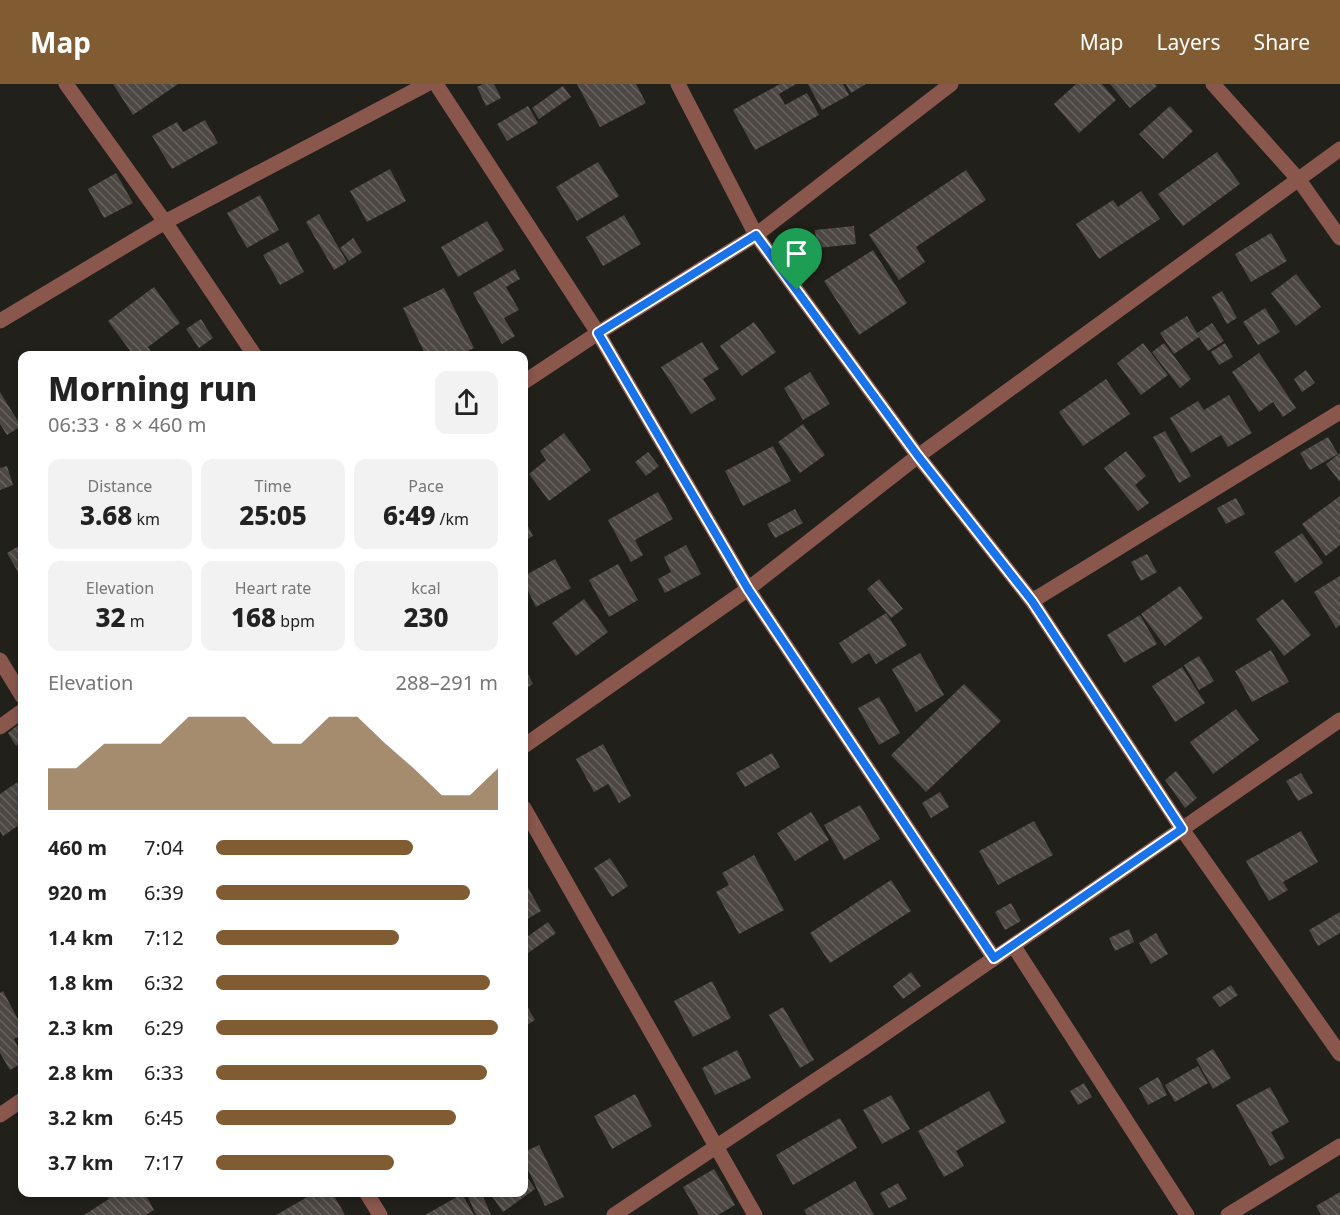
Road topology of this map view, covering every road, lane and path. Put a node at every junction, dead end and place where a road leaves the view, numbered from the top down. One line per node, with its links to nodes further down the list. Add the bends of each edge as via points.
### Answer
1 (66, 84): 9 (street)
2 (427, 84): 9 (street)
3 (436, 84): 13 (street)
4 (678, 84): 10 (street)
5 (951, 84): 10 (street)
6 (1213, 84): 8 (street)
7 (1340, 149): 8 (street)
8 (1299, 180): 11 (street); 17 (street)
9 (165, 222): 12 (street); 14 (street)
10 (756, 235): 13 (street); 17 (street)
11 (1340, 238)
12 (0, 321)
13 (598, 333): 15 (street); 18 (street)
14 (252, 351)
15 (528, 379)
16 (1340, 412): 19 (street)
17 (918, 456): 18 (street); 19 (street)
18 (748, 589): 25 (street); 29 (street)
19 (1032, 601): 27 (street)
20 (0, 660): 21 (street)
21 (18, 689)
22 (18, 714): 24 (street)
23 (1340, 720): 27 (street)
24 (0, 727)
25 (528, 743)
26 (528, 815): 34 (street)
27 (1182, 829): 28 (street); 30 (street)
28 (1013, 945): 29 (street); 39 (street)
29 (994, 958): 34 (street)
30 (1340, 1054)
31 (18, 1103): 32 (street)
32 (0, 1115)
33 (1340, 1146): 40 (street)
34 (717, 1147): 37 (street); 38 (street)
35 (369, 1197): 36 (street)
36 (380, 1215)
37 (614, 1215)
38 (755, 1215)
39 (1187, 1215)
40 (1228, 1215)

